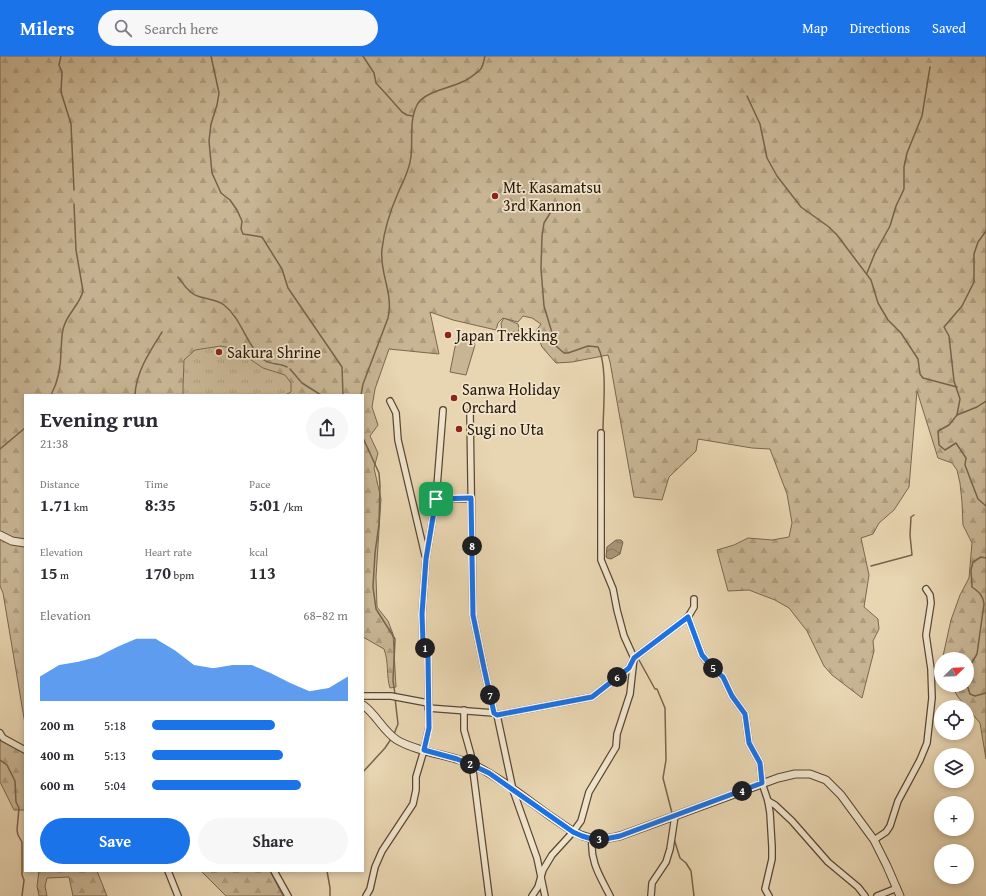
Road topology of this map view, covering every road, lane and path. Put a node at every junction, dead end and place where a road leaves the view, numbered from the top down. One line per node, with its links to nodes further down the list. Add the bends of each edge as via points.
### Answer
1 (390, 402): 9 (street, via 396,413 398,440)
2 (443, 410): 6 (street)
3 (470, 412): 5 (street)
4 (601, 433): 13 (street, via 601,560 613,589 624,636)
5 (471, 498): 6 (street); 18 (street, via 473,615)
6 (436, 499): 9 (street)
7 (0, 535): 8 (street)
8 (24, 543)
9 (426, 559): 16 (street, via 422,614 423,642 428,656)
10 (926, 589): 29 (street, via 931,603 926,635 932,698 927,743 898,800 890,826)
11 (694, 599): 12 (street, via 694,607)
12 (688, 617): 13 (street); 23 (street, via 702,655 723,677 745,714 749,743 760,763)
13 (634, 658): 18 (street, via 629,668 592,697); 27 (street, via 630,694 617,734 616,747 589,792 581,821)
14 (364, 696): 16 (street, via 396,697)
15 (364, 706): 21 (street, via 393,737)
16 (428, 706): 17 (street); 21 (street, via 429,728)
17 (464, 710): 18 (street); 22 (street, via 464,730)
18 (496, 714): 24 (street)
19 (0, 733): 20 (street, via 3,738)
20 (24, 749)
21 (424, 750): 22 (street); 36 (street, via 416,777 413,804 382,851)
22 (472, 765): 24 (street, via 489,773); 37 (street)
23 (762, 783): 25 (street); 26 (street); 29 (street, via 795,774 810,774 826,780 841,794)
24 (513, 790): 27 (street); 32 (street, via 537,858)
25 (768, 801): 42 (street, via 772,859 765,889); 43 (street, via 792,821 828,862)
26 (674, 816): 28 (street, via 620,836); 41 (street, via 670,849 666,862 652,883)
27 (573, 832): 28 (street); 32 (street, via 552,855)
28 (592, 839): 40 (street, via 593,862)
29 (874, 840): 33 (street)
30 (168, 872): 34 (street)
31 (275, 872): 35 (street)
32 (541, 879): 38 (street); 39 (street)
33 (897, 888): 44 (street); 45 (street)
34 (178, 896)
35 (288, 896)
36 (366, 896)
37 (489, 896)
38 (532, 896)
39 (545, 896)
40 (610, 896)
41 (651, 896)
42 (769, 896)
43 (865, 896)
44 (877, 896)
45 (900, 896)

